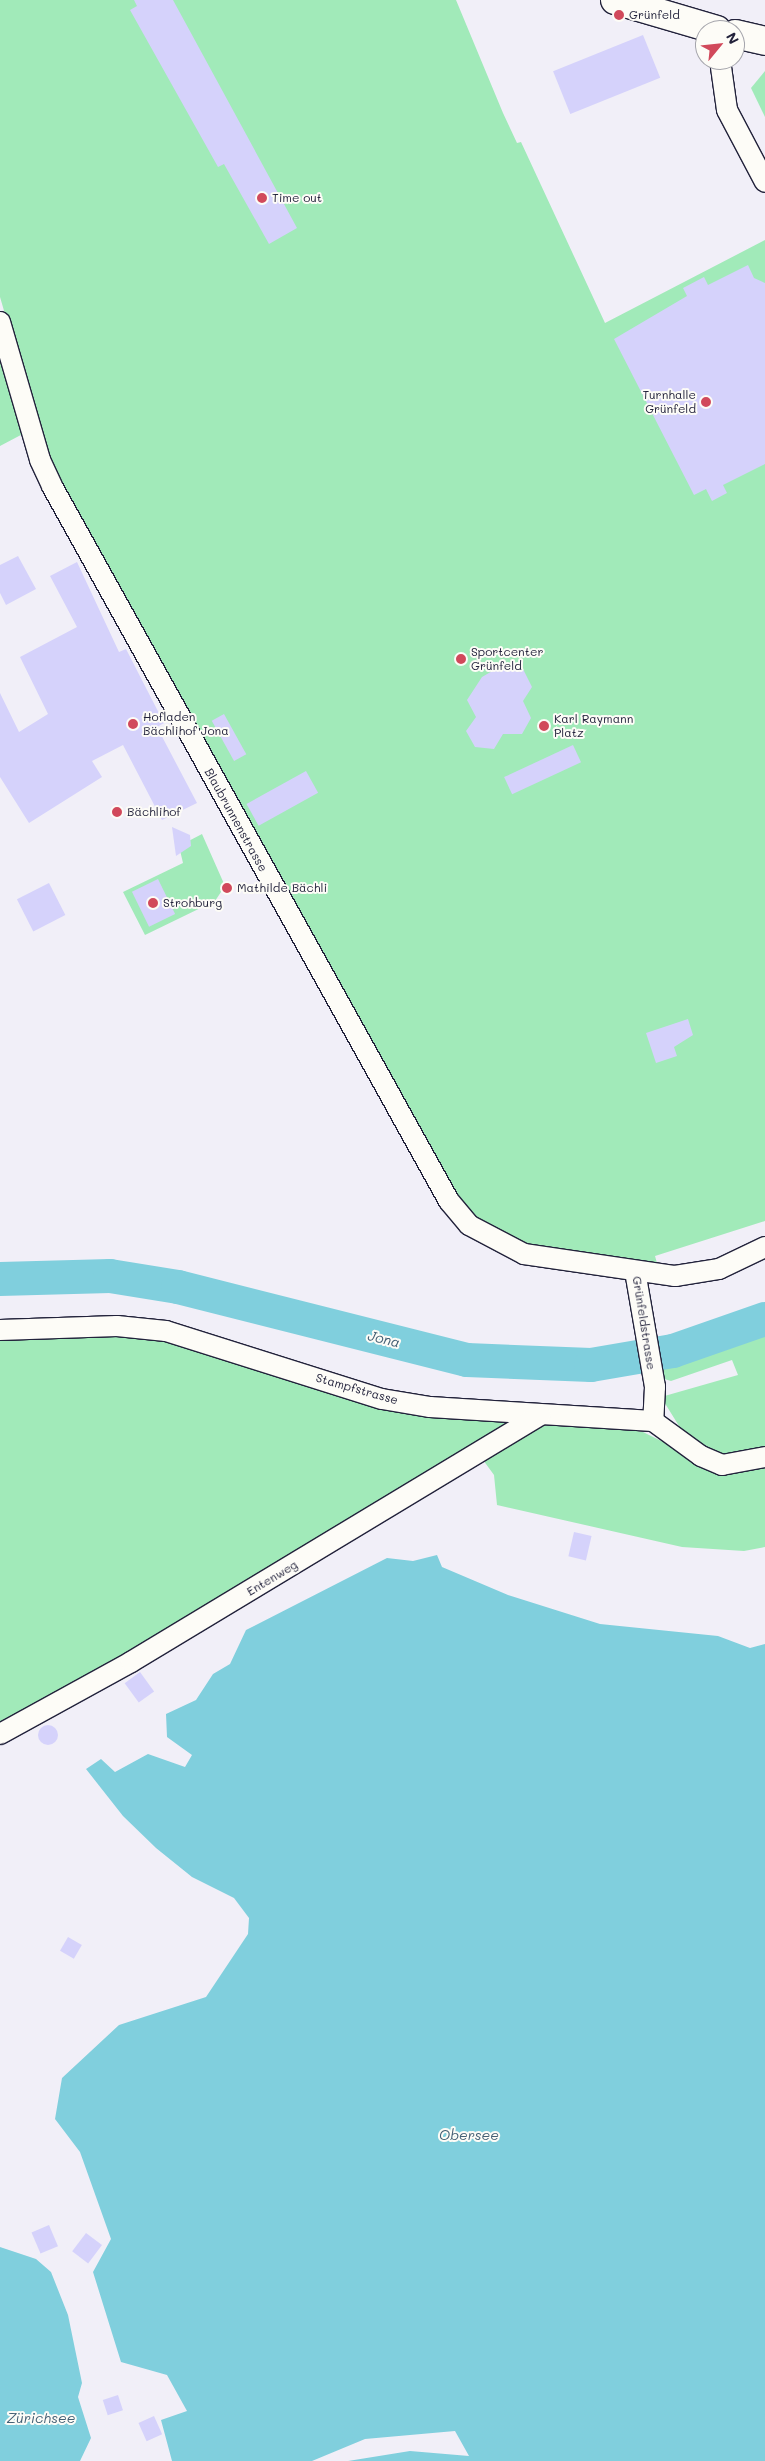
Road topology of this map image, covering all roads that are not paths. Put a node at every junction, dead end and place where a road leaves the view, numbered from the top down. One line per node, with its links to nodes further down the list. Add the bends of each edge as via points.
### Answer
1 (615, 0): 2 (street)
2 (695, 24)
3 (745, 36): 4 (street)
4 (765, 41)
5 (721, 70): 6 (street, via 727,110)
6 (765, 182)
7 (0, 322): 9 (street, Blaubrunnenstrasse, via 40,460 52,486 449,1201 469,1225 524,1254)
8 (765, 1247): 9 (street, Grünfeldstrasse, via 718,1269 675,1276)
9 (636, 1271): 12 (street, Grünfeldstrasse, via 655,1387)
10 (0, 1330): 11 (street, Stampfstrasse, via 117,1326 166,1331 382,1399)
11 (540, 1415): 12 (street, Stampfstrasse); 14 (street, Entenweg, via 131,1662)
12 (653, 1422): 13 (street, via 701,1456 722,1465)
13 (765, 1457)
14 (0, 1734)

